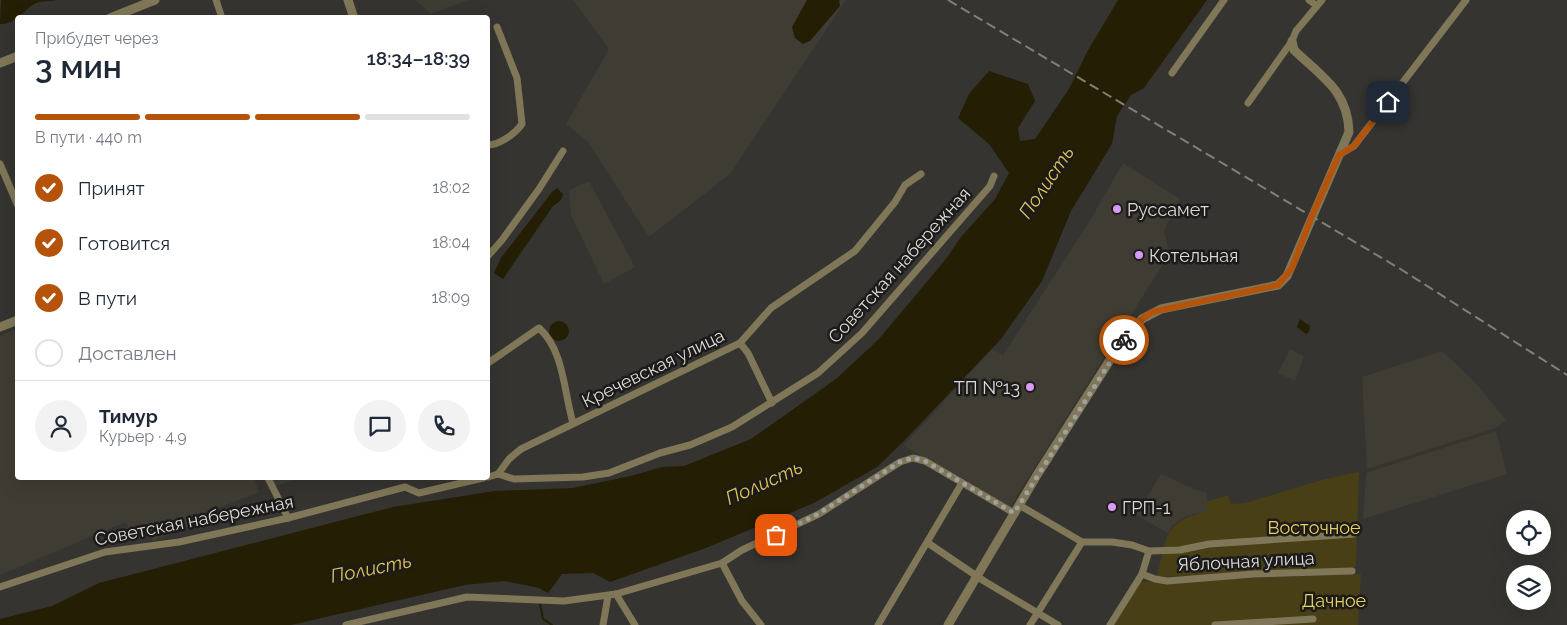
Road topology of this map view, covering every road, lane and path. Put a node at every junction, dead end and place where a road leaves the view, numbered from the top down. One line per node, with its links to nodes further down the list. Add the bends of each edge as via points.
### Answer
1 (155, 0): 9 (street)
2 (216, 0): 10 (street)
3 (348, 0): 11 (street)
4 (1224, 0): 16 (street)
5 (1309, 0): 8 (street)
6 (1322, 0): 8 (street)
7 (1466, 0): 20 (street, via 1354,146)
8 (1317, 6): 13 (street, via 1296,31)
9 (118, 15)
10 (221, 15)
11 (353, 15)
12 (496, 28): 18 (street, via 517,78 522,124)
13 (1292, 41): 17 (street); 20 (street, via 1294,50 1333,88 1346,107 1349,132)
14 (15, 57): 15 (street)
15 (0, 63)
16 (1172, 73)
17 (1248, 103)
18 (490, 145)
19 (563, 151): 25 (street, via 513,226)
20 (1339, 155): 39 (street, via 1287,276 1278,285 1161,309 1142,319 1117,349)
21 (0, 164): 24 (street)
22 (921, 174): 28 (street, Кречевская улица, via 905,185 855,251 771,308)
23 (994, 176): 30 (street, Советская набережная, via 990,186 862,333 818,373)
24 (15, 199)
25 (490, 254)
26 (15, 321): 27 (street)
27 (0, 327)
28 (740, 343): 30 (street); 31 (street, Кречевская улица)
29 (490, 362): 31 (street, via 539,328 547,335 554,350)
30 (772, 403): 32 (street, Советская набережная, via 732,427 690,445 608,473 583,478 514,479)
31 (573, 423): 32 (street, Кречевская улица, via 521,449 509,458)
32 (498, 474): 33 (street, Советская набережная)
33 (490, 476)
34 (269, 480): 40 (street)
35 (404, 480): 38 (street)
36 (451, 481): 38 (street, Советская набережная, via 419,492)
37 (962, 483): 39 (street); 43 (street); 45 (street, via 925,461 913,458 900,462 818,514)
38 (405, 486): 40 (street, Советская набережная)
39 (1016, 509): 42 (street); 48 (street)
40 (288, 518): 49 (street, Советская набережная, via 179,542 105,552)
41 (1354, 534): 44 (street)
42 (1082, 542): 44 (street, via 1132,544); 52 (street)
43 (928, 543): 48 (street); 58 (street)
44 (1149, 551): 47 (street)
45 (722, 563): 50 (street); 57 (street, via 742,601)
46 (1352, 571): 47 (street, Яблочная улица, via 1167,581)
47 (1142, 574): 62 (street)
48 (977, 576): 52 (street); 59 (street)
49 (0, 587)
50 (616, 594): 51 (street); 56 (street)
51 (608, 596): 54 (street, via 564,601 467,597); 55 (street)
52 (1037, 613): 60 (street); 61 (street)
53 (1313, 618): 63 (street)
54 (346, 625)
55 (603, 625)
56 (635, 625)
57 (761, 625)
58 (878, 625)
59 (948, 625)
60 (1030, 625)
61 (1058, 625)
62 (1110, 625)
63 (1215, 625)

